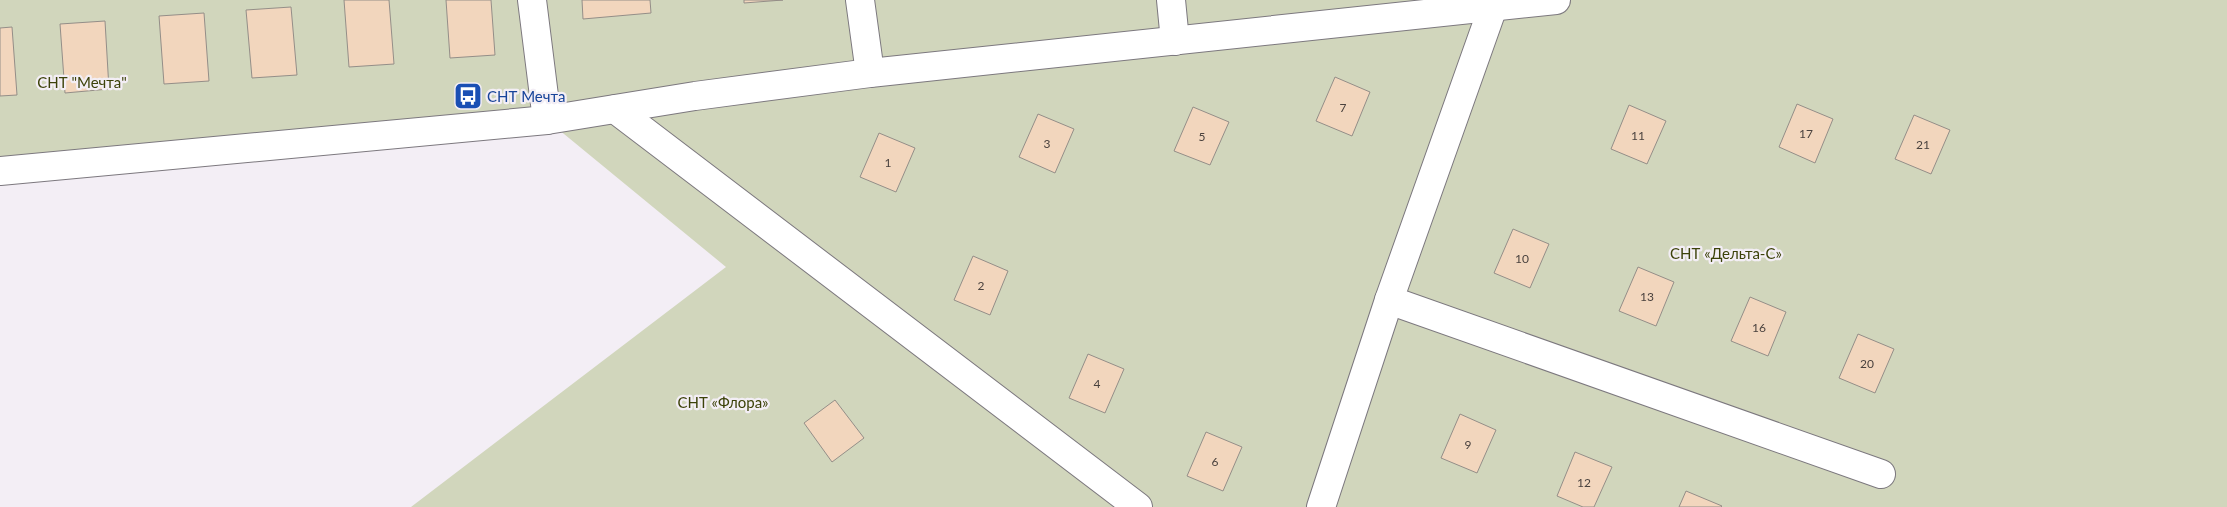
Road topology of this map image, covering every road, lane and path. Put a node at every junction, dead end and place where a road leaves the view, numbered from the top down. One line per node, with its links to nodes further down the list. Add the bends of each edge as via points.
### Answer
1 (532, 0): 9 (street)
2 (860, 0): 7 (street)
3 (1172, 0): 6 (street)
4 (1556, 0): 5 (street)
5 (1493, 4): 6 (street); 11 (street)
6 (1175, 41): 7 (street)
7 (870, 73): 8 (street)
8 (615, 109): 9 (street); 13 (street)
9 (547, 120): 10 (street)
10 (0, 171)
11 (1389, 300): 12 (street); 14 (street)
12 (1881, 474)
13 (1138, 507)
14 (1321, 507)

